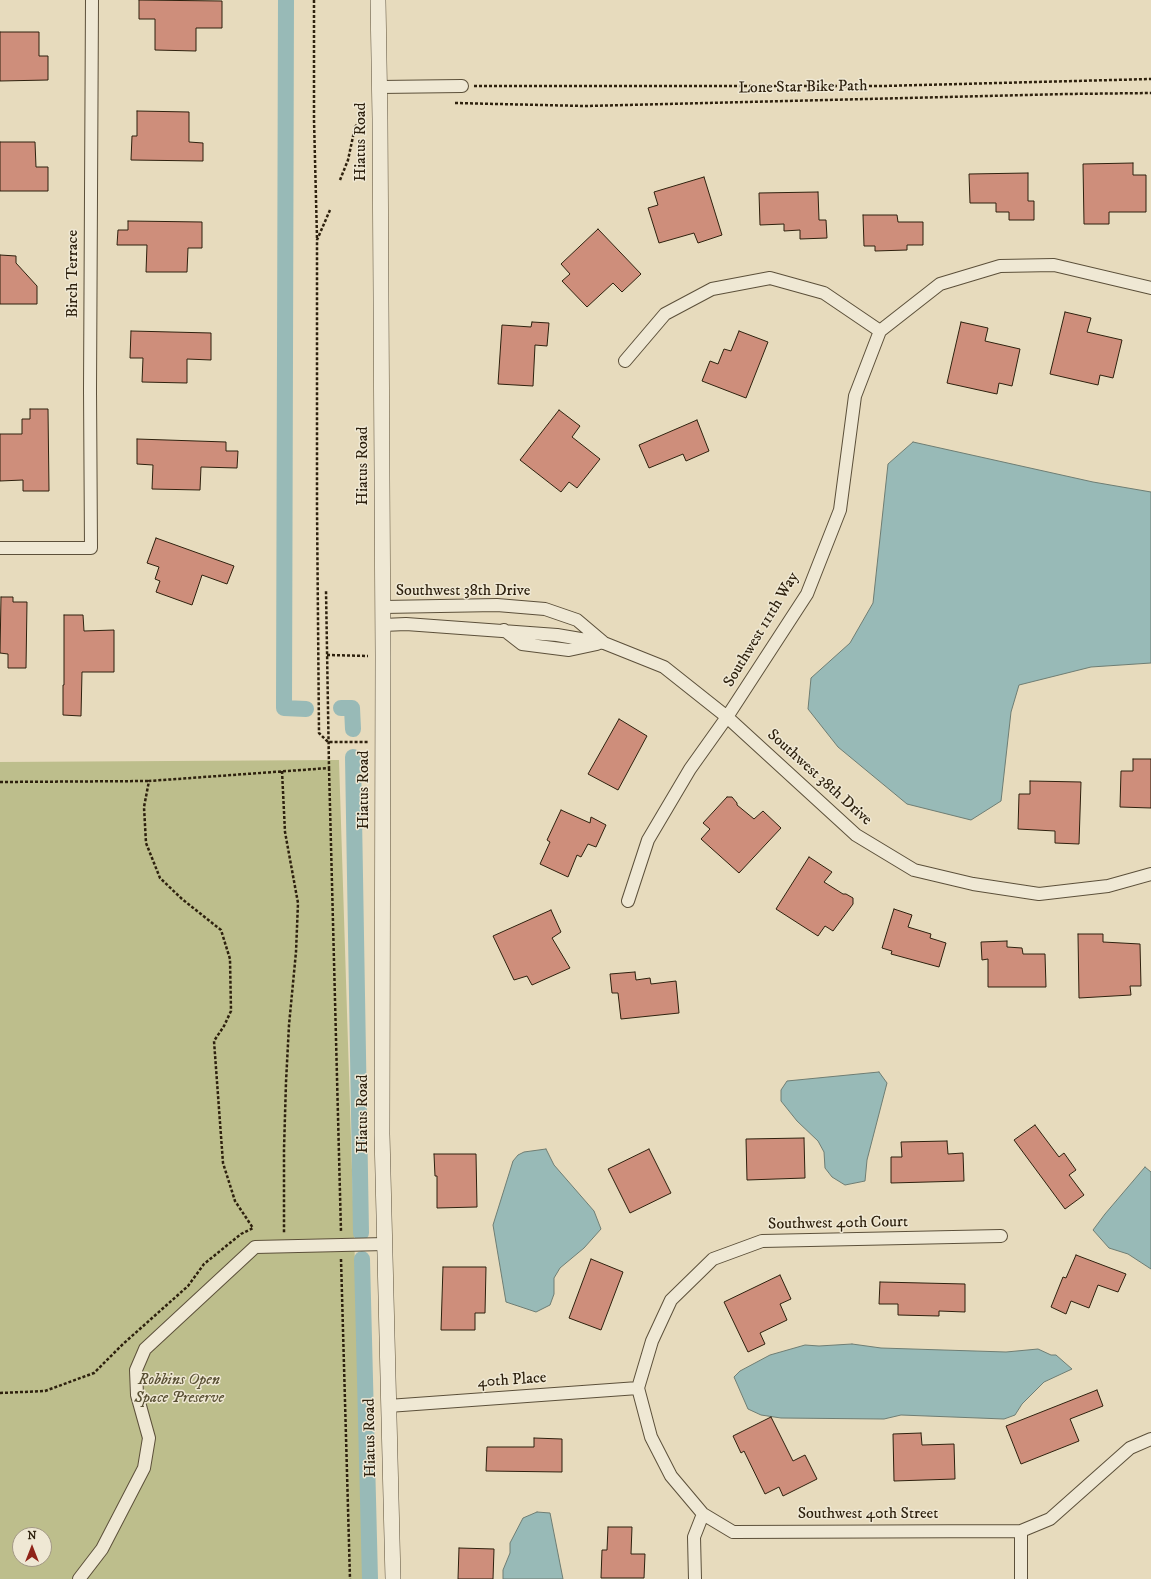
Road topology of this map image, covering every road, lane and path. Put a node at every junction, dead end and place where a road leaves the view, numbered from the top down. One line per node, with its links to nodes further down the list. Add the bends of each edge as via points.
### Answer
1 (92, 0): 16 (street, Birch Terrace, via 91,548)
2 (314, 0): 12 (path)
3 (378, 0): 6 (street, Hiatus Road)
4 (1151, 79): 5 (path, via 883,86)
5 (462, 86): 6 (street)
6 (380, 87): 18 (street, Hiatus Road)
7 (1151, 93): 8 (path, Lone Star Bike Path, via 585,106)
8 (455, 103)
9 (370, 119): 10 (path, via 357,123)
10 (340, 180)
11 (330, 210): 12 (path)
12 (317, 240): 24 (path, via 319,733)
13 (1151, 288): 14 (street, via 1054,265 1000,266 940,284)
14 (880, 331): 15 (street, via 824,293 770,278 712,288 665,314); 23 (street, Southwest 111th Way, via 855,396 840,510 807,594)
15 (625, 361)
16 (0, 548)
17 (326, 590): 21 (path)
18 (383, 607): 19 (street, Hiatus Road); 20 (street, Southwest 38th Drive, via 497,605 545,609 577,620)
19 (383, 625): 20 (street, Southwest 38th Drive, via 504,630); 25 (street, Hiatus Road)
20 (604, 643): 23 (street, Southwest 38th Drive, via 664,667)
21 (327, 655): 22 (path); 24 (path)
22 (369, 656)
23 (727, 717): 30 (street, Southwest 38th Drive, via 856,835 914,870 973,884 1039,894 1108,886); 31 (street, Southwest 111th Way, via 690,769 648,840)
24 (328, 742): 25 (path); 26 (path)
25 (383, 742): 33 (street, Hiatus Road, via 382,1134)
26 (328, 768): 27 (path); 34 (path)
27 (282, 772): 28 (path); 35 (path, via 285,832 298,903 286,1082)
28 (149, 781): 29 (path); 37 (path, via 144,807 146,843 160,878 221,930 230,959 231,1011 214,1041 223,1163 235,1201 253,1228 240,1234 204,1264 188,1286 94,1373 45,1390)
29 (0, 782)
30 (1151, 874)
31 (628, 901)
32 (1001, 1236): 36 (street, Southwest 40th Court, via 762,1241 713,1259 671,1300 652,1340)
33 (385, 1244): 34 (street); 38 (street, Hiatus Road)
34 (341, 1246): 35 (street); 43 (path)
35 (284, 1247): 42 (street, via 255,1247 145,1349 136,1370 137,1396 149,1438 144,1468 102,1549)
36 (638, 1388): 38 (street, 40th Place); 40 (street, Southwest 40th Street, via 651,1438 671,1476)
37 (0, 1393)
38 (388, 1406): 44 (street, Hiatus Road)
39 (1151, 1439): 41 (street, Southwest 40th Street, via 1130,1448 1050,1519)
40 (703, 1514): 41 (street, Southwest 40th Street, via 733,1532); 45 (street, via 694,1537)
41 (1021, 1531): 46 (street)
42 (79, 1579)
43 (350, 1579)
44 (393, 1579)
45 (695, 1579)
46 (1021, 1579)

